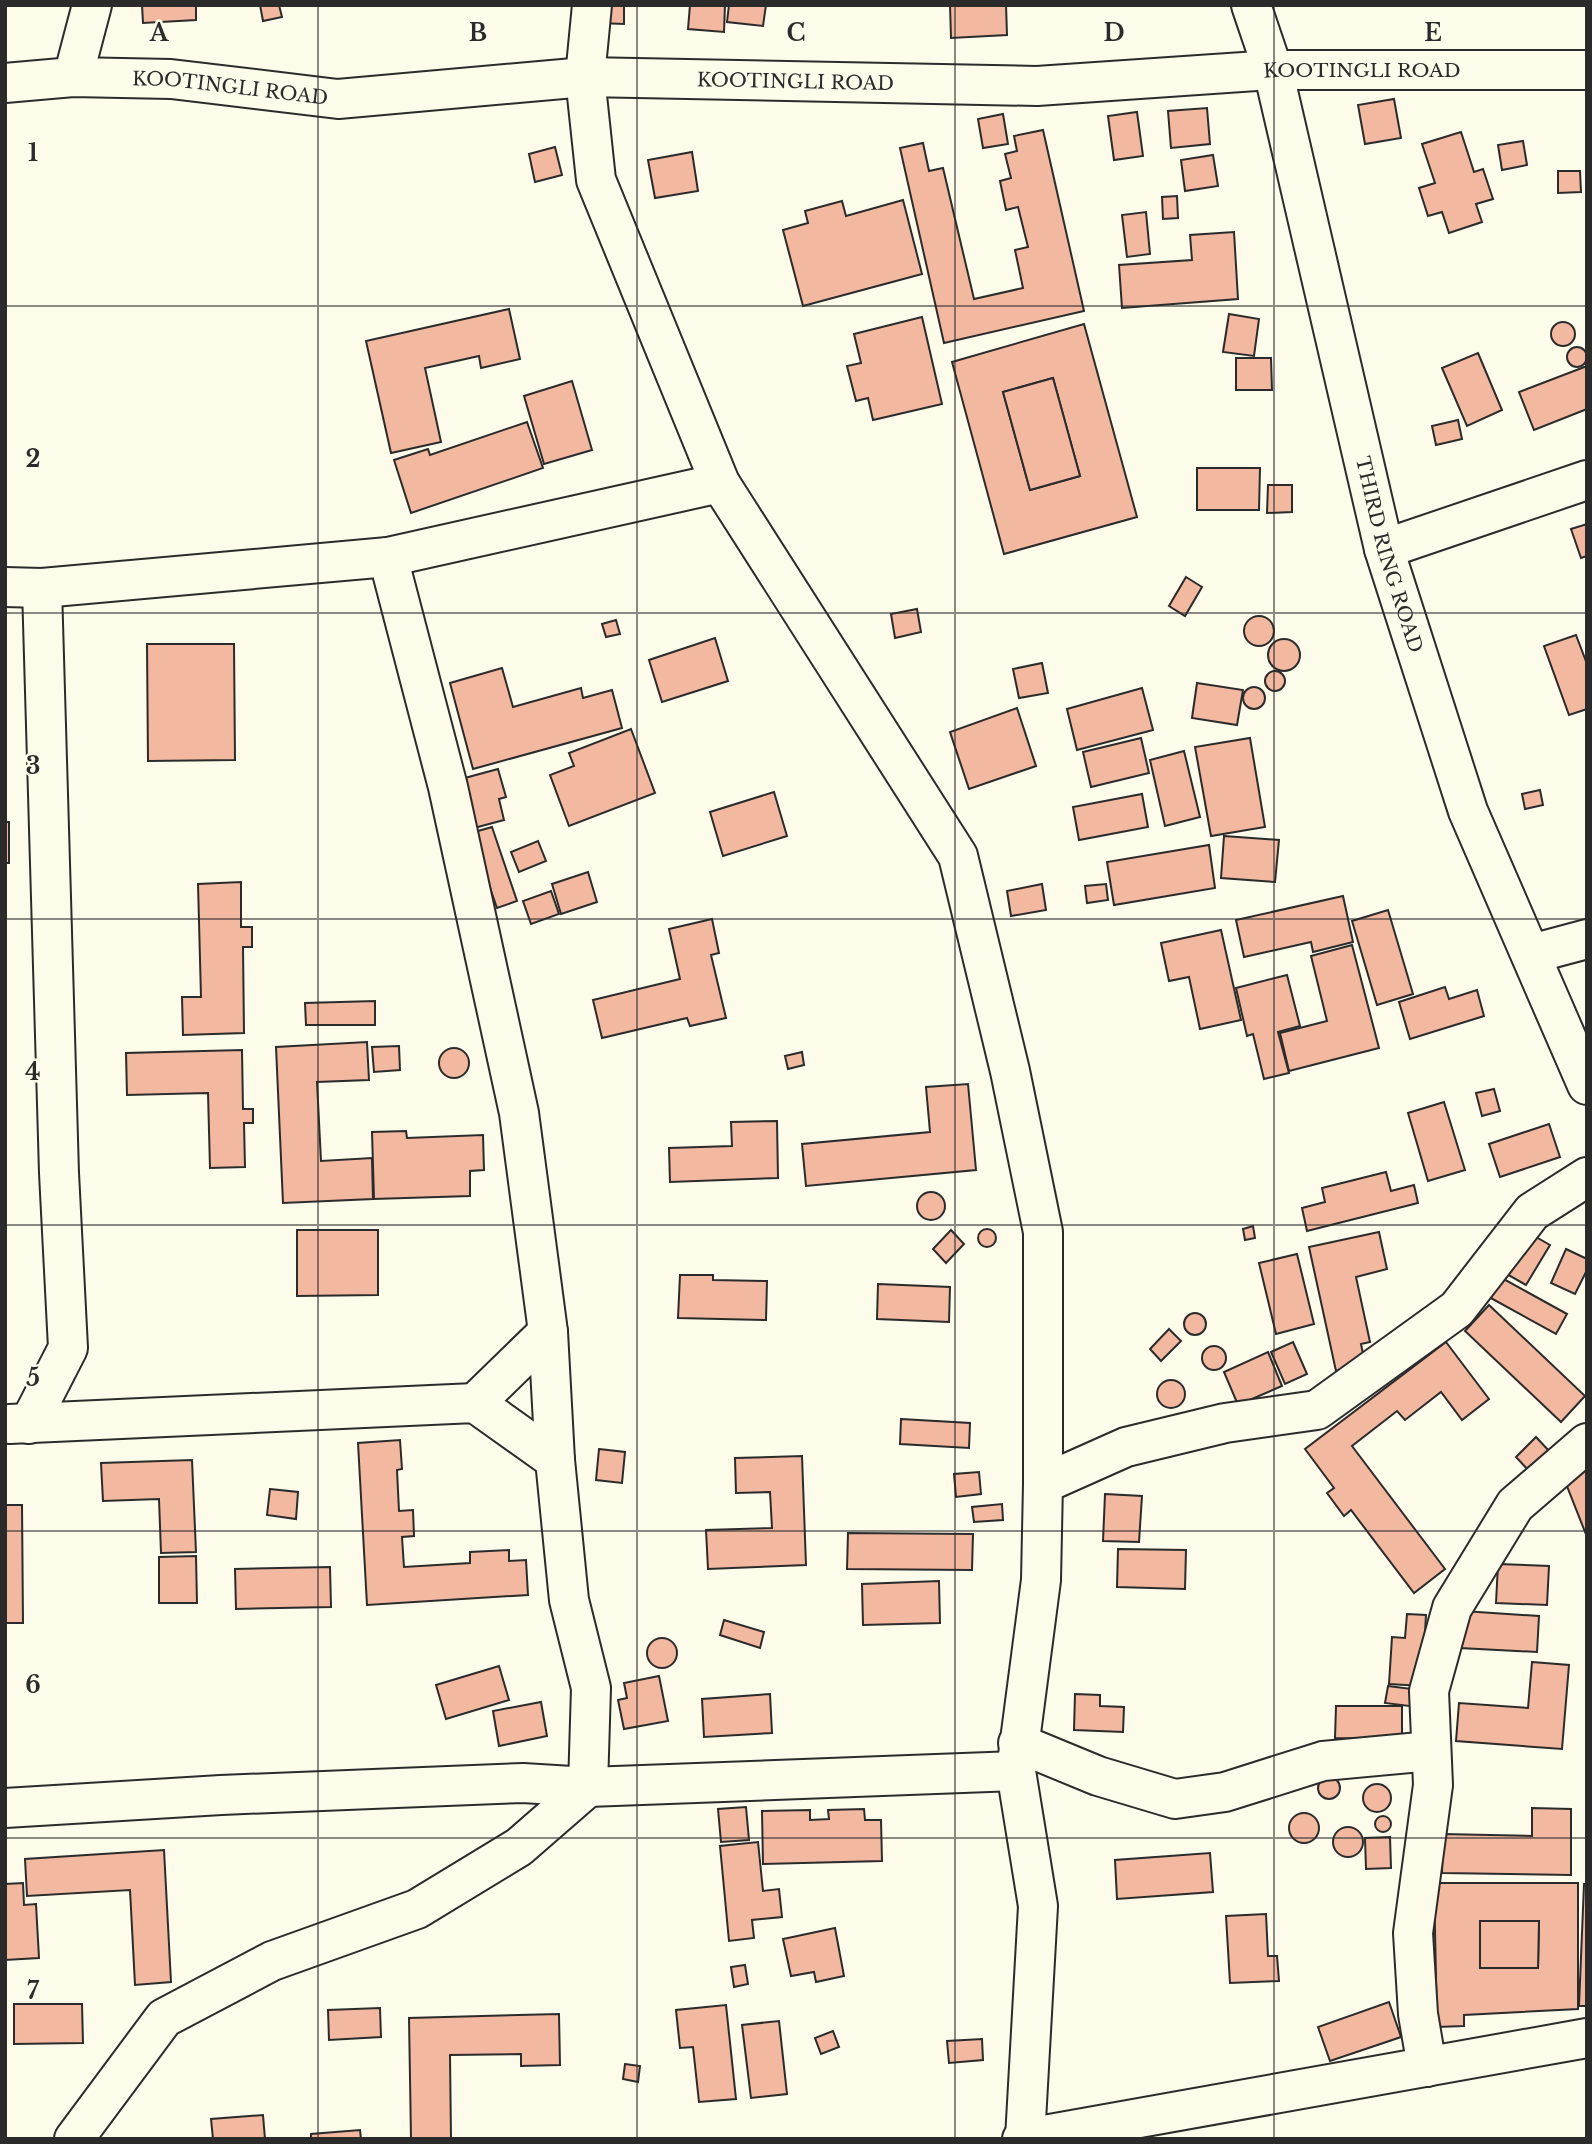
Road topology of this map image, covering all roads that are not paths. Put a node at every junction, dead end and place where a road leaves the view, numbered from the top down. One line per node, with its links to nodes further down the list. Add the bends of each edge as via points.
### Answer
1 (92, 5): 6 (street)
2 (592, 5): 7 (street)
3 (1251, 5): 4 (street, THIRD RING ROAD)
4 (1273, 70): 5 (street, KOOTINGLI ROAD); 7 (street, KOOTINGLI ROAD, via 1037,86); 11 (street, THIRD RING ROAD)
5 (1587, 71)
6 (72, 77): 7 (street, KOOTINGLI ROAD, via 171,79 338,99); 8 (street, KOOTINGLI ROAD)
7 (585, 77): 10 (street, via 596,180)
8 (5, 83)
9 (1587, 480): 11 (street)
10 (720, 482): 12 (street); 23 (street, via 958,856 1043,1232)
11 (1384, 549): 15 (street, THIRD RING ROAD, via 1468,811)
12 (388, 557): 13 (street); 18 (street, via 448,787 519,1113)
13 (23, 587): 20 (street, via 68,1348)
14 (1587, 939): 15 (street)
15 (1531, 954): 16 (street, THIRD RING ROAD)
16 (1587, 1085)
17 (1587, 1177): 23 (street, via 1532,1212 1457,1309 1317,1410 1225,1423 1126,1447)
18 (548, 1332): 19 (street); 22 (street)
19 (475, 1403): 20 (street); 22 (street)
20 (17, 1424)
21 (1587, 1443): 24 (street, via 1515,1505 1452,1608 1429,1691)
22 (555, 1460): 26 (street, via 569,1600 591,1688)
23 (1044, 1484): 25 (street, via 1041,1580)
24 (1431, 1751): 25 (street, via 1323,1761 1225,1792 1175,1798); 29 (street, via 1433,1785 1413,1933)
25 (1017, 1757): 26 (street); 30 (street, via 1038,1906)
26 (588, 1787): 27 (street, via 523,1783); 31 (street, via 519,1847 417,1909 272,1961 163,2018)
27 (5, 1808)
28 (1587, 2038): 29 (street)
29 (1427, 2067): 30 (street)
30 (1024, 2138)
31 (74, 2139)

